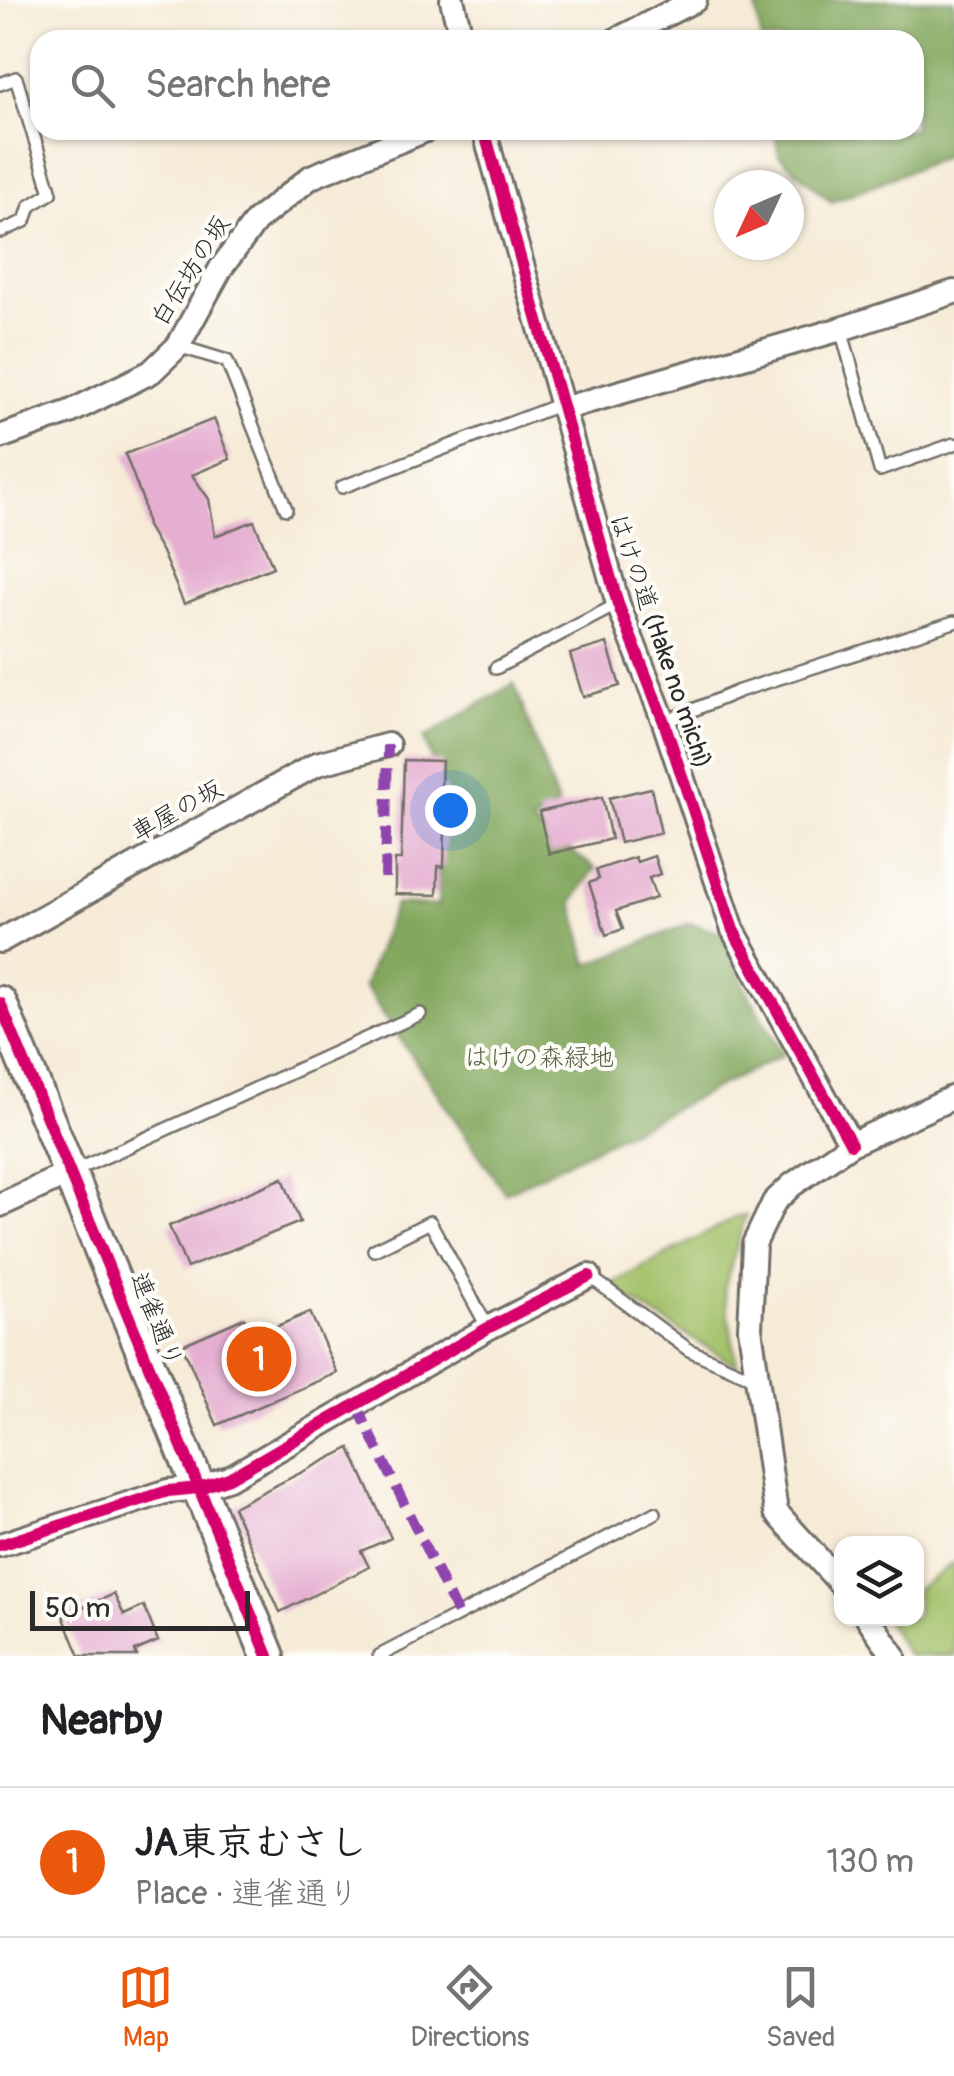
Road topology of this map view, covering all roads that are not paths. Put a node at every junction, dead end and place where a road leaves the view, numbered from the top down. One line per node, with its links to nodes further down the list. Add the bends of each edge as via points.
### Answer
1 (452, 0): 3 (street)
2 (695, 0): 4 (street)
3 (460, 30)
4 (636, 30)
5 (0, 84): 6 (lane, via 16,78)
6 (30, 124)
7 (35, 140): 10 (lane, via 51,193 30,206 25,221)
8 (402, 140): 13 (street, 白伝坊の坂, via 312,177 256,221)
9 (487, 140): 14 (street, はけの道 (Hake no michi))
10 (0, 232)
11 (954, 292): 12 (street)
12 (841, 329): 14 (street); 16 (lane, via 880,470)
13 (178, 346): 15 (street, 白伝坊の坂, via 151,372); 18 (lane, via 227,362)
14 (562, 406): 17 (lane); 19 (street, はけの道 (Hake no michi))
15 (0, 437)
16 (954, 444)
17 (342, 487)
18 (286, 509)
19 (618, 604): 21 (lane); 22 (street, はけの道 (Hake no michi))
20 (954, 622): 22 (lane)
21 (496, 668)
22 (664, 722): 29 (street, はけの道 (Hake no michi), via 733,930)
23 (388, 745): 24 (street, 車屋の坂, via 317,764)
24 (0, 942)
25 (0, 1003): 27 (main road, 連雀通り)
26 (420, 1014): 30 (lane)
27 (10, 1059): 30 (main road, 連雀通り)
28 (954, 1097): 29 (street)
29 (851, 1144): 35 (street, via 774,1202 754,1244)
30 (70, 1172): 31 (street); 36 (main road, 連雀通り)
31 (0, 1205)
32 (374, 1250): 34 (lane, via 430,1222)
33 (589, 1276): 34 (street); 35 (lane, via 688,1350)
34 (488, 1328): 36 (street, via 243,1472)
35 (755, 1379): 39 (street, via 776,1512)
36 (199, 1488): 38 (street, via 168,1491); 41 (main road, 連雀通り)
37 (656, 1513): 42 (lane)
38 (0, 1545)
39 (834, 1576)
40 (873, 1626): 43 (street)
41 (268, 1656)
42 (379, 1656)
43 (894, 1656)

